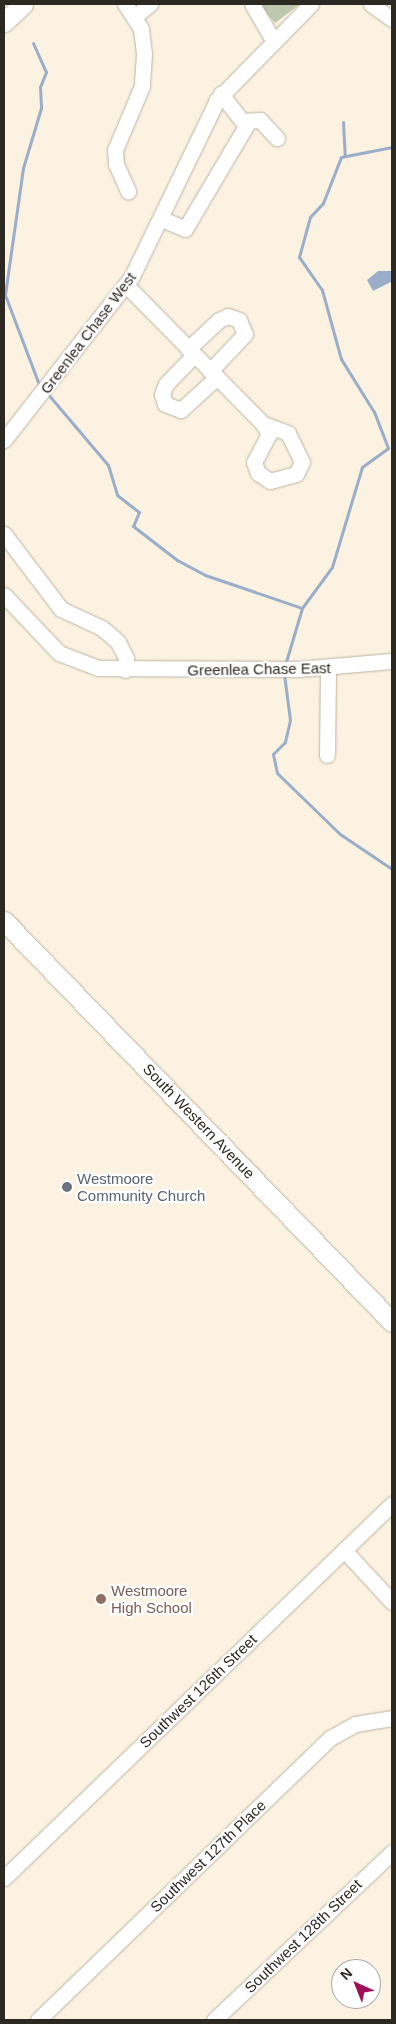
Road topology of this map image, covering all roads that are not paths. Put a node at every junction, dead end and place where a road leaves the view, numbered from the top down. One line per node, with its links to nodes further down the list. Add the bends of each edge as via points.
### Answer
1 (23, 4): 9 (main road)
2 (126, 4): 7 (street)
3 (150, 4): 7 (street)
4 (252, 4): 10 (street)
5 (312, 4): 10 (street, Greenlea Chase West)
6 (371, 4): 8 (street)
7 (134, 16): 14 (street, via 144,54 142,86 114,157)
8 (392, 18)
9 (4, 22)
10 (273, 40): 11 (street, Greenlea Chase West)
11 (221, 94): 12 (street); 15 (street, Greenlea Chase West)
12 (245, 121): 13 (street, via 260,120); 15 (street, via 222,172 202,196 185,229)
13 (277, 138)
14 (128, 191)
15 (162, 219): 16 (street, Greenlea Chase West)
16 (126, 286): 17 (street); 20 (street, Greenlea Chase West)
17 (191, 352): 18 (street); 18 (street, via 166,384 162,394 164,404 181,410); 18 (street, via 219,320 228,316 239,320 246,330 242,341)
18 (213, 374): 19 (street)
19 (263, 424)
20 (4, 440)
21 (4, 534): 25 (street, via 61,609 102,628 118,642 126,658)
22 (4, 595): 25 (street, Greenlea Chase East, via 47,643 69,659)
23 (392, 661): 24 (street, Greenlea Chase East)
24 (328, 668): 25 (street, Greenlea Chase East); 26 (street)
25 (125, 670)
26 (327, 755)
27 (4, 921): 28 (main road, South Western Avenue)
28 (392, 1322)
29 (392, 1504): 30 (street, Southwest 126th Street)
30 (344, 1550): 31 (street); 34 (street, Southwest 126th Street)
31 (392, 1602)
32 (392, 1718): 35 (street, Southwest 127th Place, via 355,1724 330,1738)
33 (392, 1852): 36 (street, Southwest 128th Street)
34 (4, 1878)
35 (38, 2020)
36 (214, 2020)

